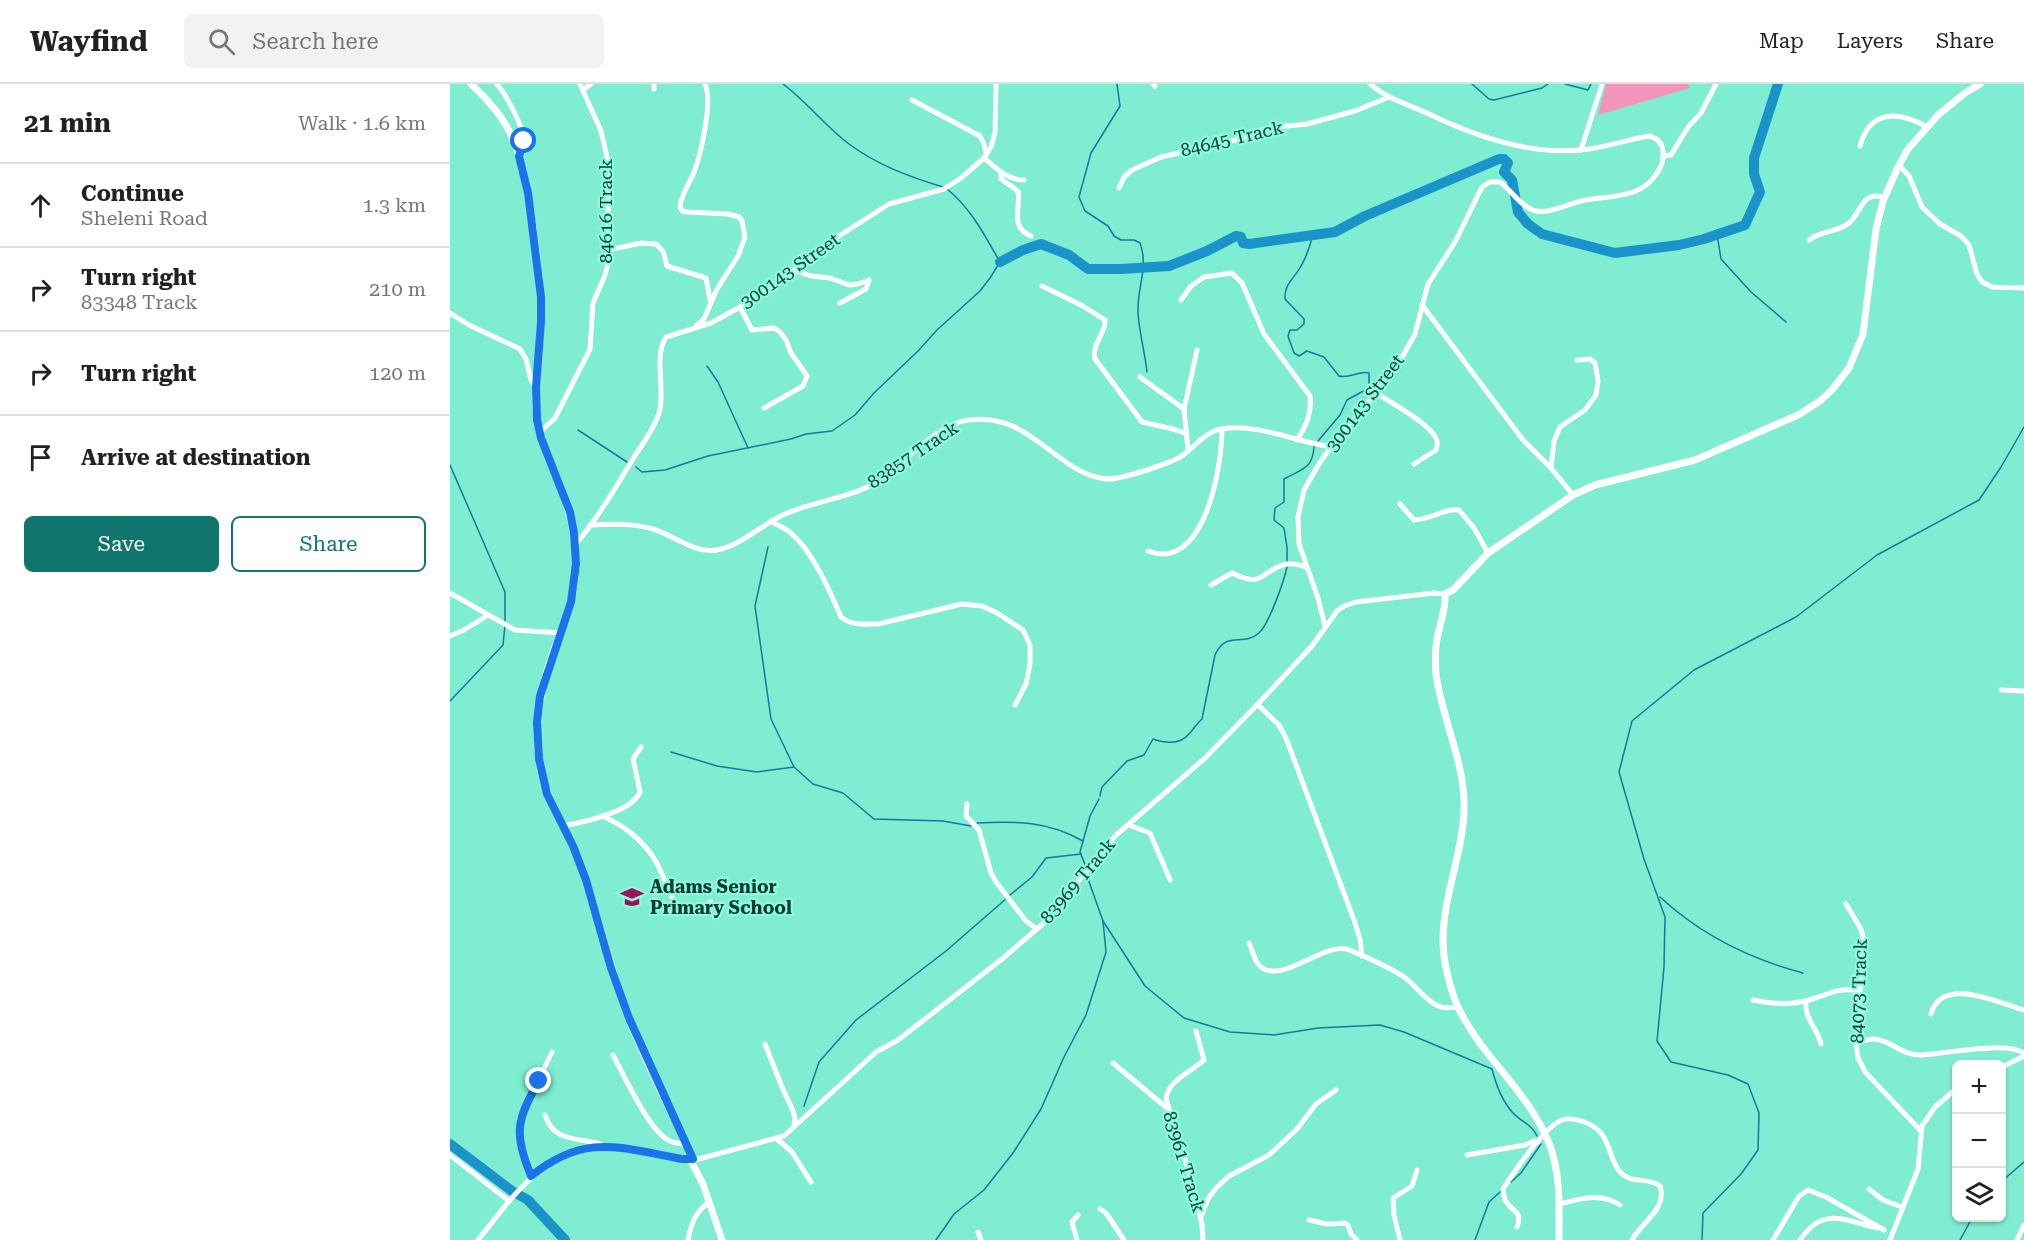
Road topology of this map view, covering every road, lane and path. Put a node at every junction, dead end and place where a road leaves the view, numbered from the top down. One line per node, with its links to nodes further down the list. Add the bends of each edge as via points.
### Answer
1 (471, 84): 16 (street, via 498,112)
2 (497, 84): 16 (street, via 523,136)
3 (591, 84): 10 (street)
4 (705, 84): 31 (street, via 709,102 701,148 680,207 688,212 734,214 742,221 745,237)
5 (996, 84): 17 (street, via 995,133)
6 (1370, 84): 11 (street)
7 (1602, 84): 15 (street)
8 (1716, 84): 18 (street, via 1674,151)
9 (1976, 85): 13 (street)
10 (581, 87): 26 (street, 84616 Track, via 601,131 609,166)
11 (1389, 97): 15 (street, via 1470,133 1542,149); 22 (street, 84645 Track, via 1308,124 1267,128 1240,139 1161,157 1132,170)
12 (912, 100): 17 (street, via 980,136)
13 (1927, 127): 14 (street, via 1905,117 1880,118 1870,125); 19 (street)
14 (1860, 146)
15 (1581, 150): 18 (street, via 1648,136 1661,143)
16 (519, 156): 40 (street, via 540,275)
17 (985, 156): 20 (street); 27 (street, 300143 Street, via 944,189 889,204 820,248)
18 (1663, 156): 33 (street, 300143 Street, via 1655,177 1635,192 1544,211 1530,208 1500,182 1486,183 1428,284)
19 (1899, 165): 23 (street); 29 (street, via 1909,176 1922,207 1969,245 1982,282 1992,287)
20 (1001, 173): 21 (street); 24 (street, via 1001,179 1019,192 1017,222)
21 (1024, 180)
22 (1119, 188)
23 (1884, 197): 25 (street, via 1868,198 1845,226); 52 (street, via 1876,229 1863,333 1849,368 1831,391 1798,415 1695,460 1596,485)
24 (1031, 236)
25 (1809, 240)
26 (608, 250): 31 (street, via 656,244 670,268 706,278); 45 (street, 84616 Track, via 607,267 593,303 590,349 555,418)
27 (794, 270): 32 (street, via 849,285 869,280 866,289); 34 (street, 300143 Street)
28 (1042, 286): 46 (street, via 1105,320 1095,359 1142,423)
29 (2024, 288)
30 (1181, 300): 47 (street, via 1197,280 1228,273 1237,276 1264,334 1310,396 1309,417)
31 (710, 303): 36 (street, via 704,318)
32 (840, 303)
33 (1422, 305): 41 (street, 300143 Street, via 1415,334); 51 (street, via 1523,440)
34 (740, 308): 36 (street, 300143 Street); 42 (street, via 752,330 772,328 780,332 807,376 803,386)
35 (450, 313): 40 (street, via 520,349)
36 (693, 328): 55 (street, 300143 Street, via 664,340 658,416)
37 (1197, 350): 43 (street)
38 (1577, 360): 51 (street, via 1590,359 1596,365 1596,395 1585,410 1560,427)
39 (1140, 377): 43 (street)
40 (536, 387): 45 (street)
41 (1377, 393): 48 (street, 300143 Street); 50 (street, via 1427,427 1436,438 1436,450)
42 (764, 408)
43 (1184, 409): 46 (street)
44 (1222, 429): 47 (street, via 1259,430); 49 (street, 83857 Track); 57 (street, via 1215,482 1198,530 1173,552)
45 (539, 432): 56 (street, via 573,523)
46 (1187, 434): 49 (street)
47 (1297, 440): 48 (street)
48 (1332, 447): 59 (street, 300143 Street, via 1304,490 1298,517 1299,544)
49 (1188, 450): 54 (street, 83857 Track, via 1161,465 1107,479 1080,470 1018,428 991,420 966,421 940,433 874,484)
50 (1414, 464)
51 (1551, 468): 52 (street)
52 (1573, 495): 58 (street)
53 (1400, 504): 58 (street, via 1414,520 1459,510)
54 (771, 521): 55 (street, 83857 Track, via 716,550 689,545 652,529); 69 (street, via 802,545 846,621 878,624 962,604 982,606 1013,623 1026,635 1031,653 1026,684)
55 (590, 525): 56 (street, 300143 Street)
56 (575, 545): 65 (street, via 575,582)
57 (1148, 551)
58 (1488, 553): 62 (street)
59 (1306, 567): 60 (street, via 1287,564 1256,580 1233,573); 64 (street, 300143 Street)
60 (1211, 585)
61 (450, 593): 63 (street)
62 (1445, 594): 64 (street, 83969 Track, via 1356,602 1337,611); 85 (street, via 1437,636 1436,674 1464,802 1462,835 1443,914 1442,936 1446,969)
63 (488, 615): 65 (street, via 515,630); 66 (street)
64 (1325, 626): 70 (street, 83969 Track, via 1312,646)
65 (561, 633): 75 (street, via 544,680 537,722 542,777)
66 (450, 636)
67 (2001, 690): 68 (street)
68 (2024, 691)
69 (1015, 705)
70 (1258, 705): 74 (street, 83969 Track); 81 (street, via 1279,725 1286,738 1354,920)
71 (641, 747): 73 (street, via 633,763 640,786 638,797)
72 (967, 804): 79 (street, via 966,816 979,830 991,873 1015,908)
73 (602, 816): 75 (street); 77 (street, via 622,826 653,856 680,909 694,911)
74 (1129, 825): 76 (street, via 1150,833); 79 (street, 83969 Track)
75 (563, 826): 106 (street, via 586,880 629,1018)
76 (1170, 880)
77 (711, 902)
78 (1846, 904): 82 (street, 84073 Track, via 1863,936)
79 (1037, 929): 101 (street, 83969 Track, via 898,1040 876,1052)
80 (1249, 943): 81 (street, via 1258,963 1271,970 1289,968 1337,948)
81 (1362, 956): 85 (street, via 1404,977 1434,1005)
82 (1860, 991): 84 (street, via 1839,989); 89 (street, 84073 Track, via 1862,1012)
83 (1753, 1000): 84 (street, via 1781,1004)
84 (1806, 1001): 91 (street, via 1806,1015)
85 (1458, 1006): 103 (street, via 1527,1101)
86 (2024, 1010): 87 (street, via 1958,993 1935,1002)
87 (1931, 1014)
88 (1196, 1031): 99 (street, 83961 Track, via 1204,1060 1170,1086 1166,1099)
89 (1856, 1043): 94 (street, via 1877,1039 1919,1055 1982,1048 2014,1048); 102 (street, 84073 Track, via 1862,1066)
90 (765, 1044): 101 (street, via 794,1111)
91 (1821, 1044)
92 (552, 1052): 112 (street, via 521,1116 519,1141)
93 (613, 1055): 106 (street, via 656,1129 670,1141)
94 (2024, 1055): 96 (street)
95 (1113, 1063): 99 (street)
96 (2006, 1064)
97 (1336, 1090): 122 (street, via 1316,1104 1269,1155 1222,1182 1208,1199)
98 (1952, 1093): 102 (street, via 1932,1112)
99 (1169, 1110): 122 (street, 83961 Track)
100 (545, 1115): 107 (street, via 550,1127 567,1138)
101 (794, 1127): 104 (street, 83969 Track)
102 (1921, 1131): 119 (street, via 1919,1165)
103 (1545, 1134): 105 (street); 117 (street, via 1556,1166); 139 (street, via 1562,1120 1592,1125 1603,1136 1622,1174 1659,1186 1659,1205)
104 (777, 1139): 110 (street, 83969 Track); 113 (street, via 792,1152)
105 (1538, 1142): 109 (street); 125 (street, via 1503,1189 1506,1201 1519,1215)
106 (687, 1144): 110 (street)
107 (606, 1146): 110 (street); 112 (street, via 574,1151)
108 (450, 1155): 115 (street)
109 (1467, 1155)
110 (692, 1160): 116 (street)
111 (1417, 1170): 137 (street, via 1412,1186 1393,1198)
112 (531, 1176): 115 (street)
113 (811, 1182)
114 (1869, 1189): 119 (street)
115 (511, 1198): 129 (street)
116 (709, 1202): 130 (street, via 693,1220); 131 (street)
117 (1560, 1204): 118 (street, via 1586,1197); 138 (street)
118 (1620, 1205)
119 (1902, 1207): 128 (street)
120 (1100, 1209): 134 (street)
121 (1078, 1215): 133 (street, via 1072,1222)
122 (1201, 1218): 135 (street, 83961 Track)
123 (1309, 1220): 136 (street, via 1345,1223)
124 (2024, 1225): 142 (street)
125 (1517, 1227)
126 (1884, 1230): 128 (street); 140 (street, via 1808,1190 1799,1196); 141 (street, via 1825,1218 1812,1224)
127 (978, 1232): 132 (street)
128 (1892, 1237)
129 (478, 1240)
130 (688, 1240)
131 (722, 1240)
132 (981, 1240)
133 (1077, 1240)
134 (1124, 1240)
135 (1203, 1240)
136 (1357, 1240)
137 (1400, 1240)
138 (1559, 1240)
139 (1632, 1240)
140 (1773, 1240)
141 (1800, 1240)
142 (2017, 1240)

